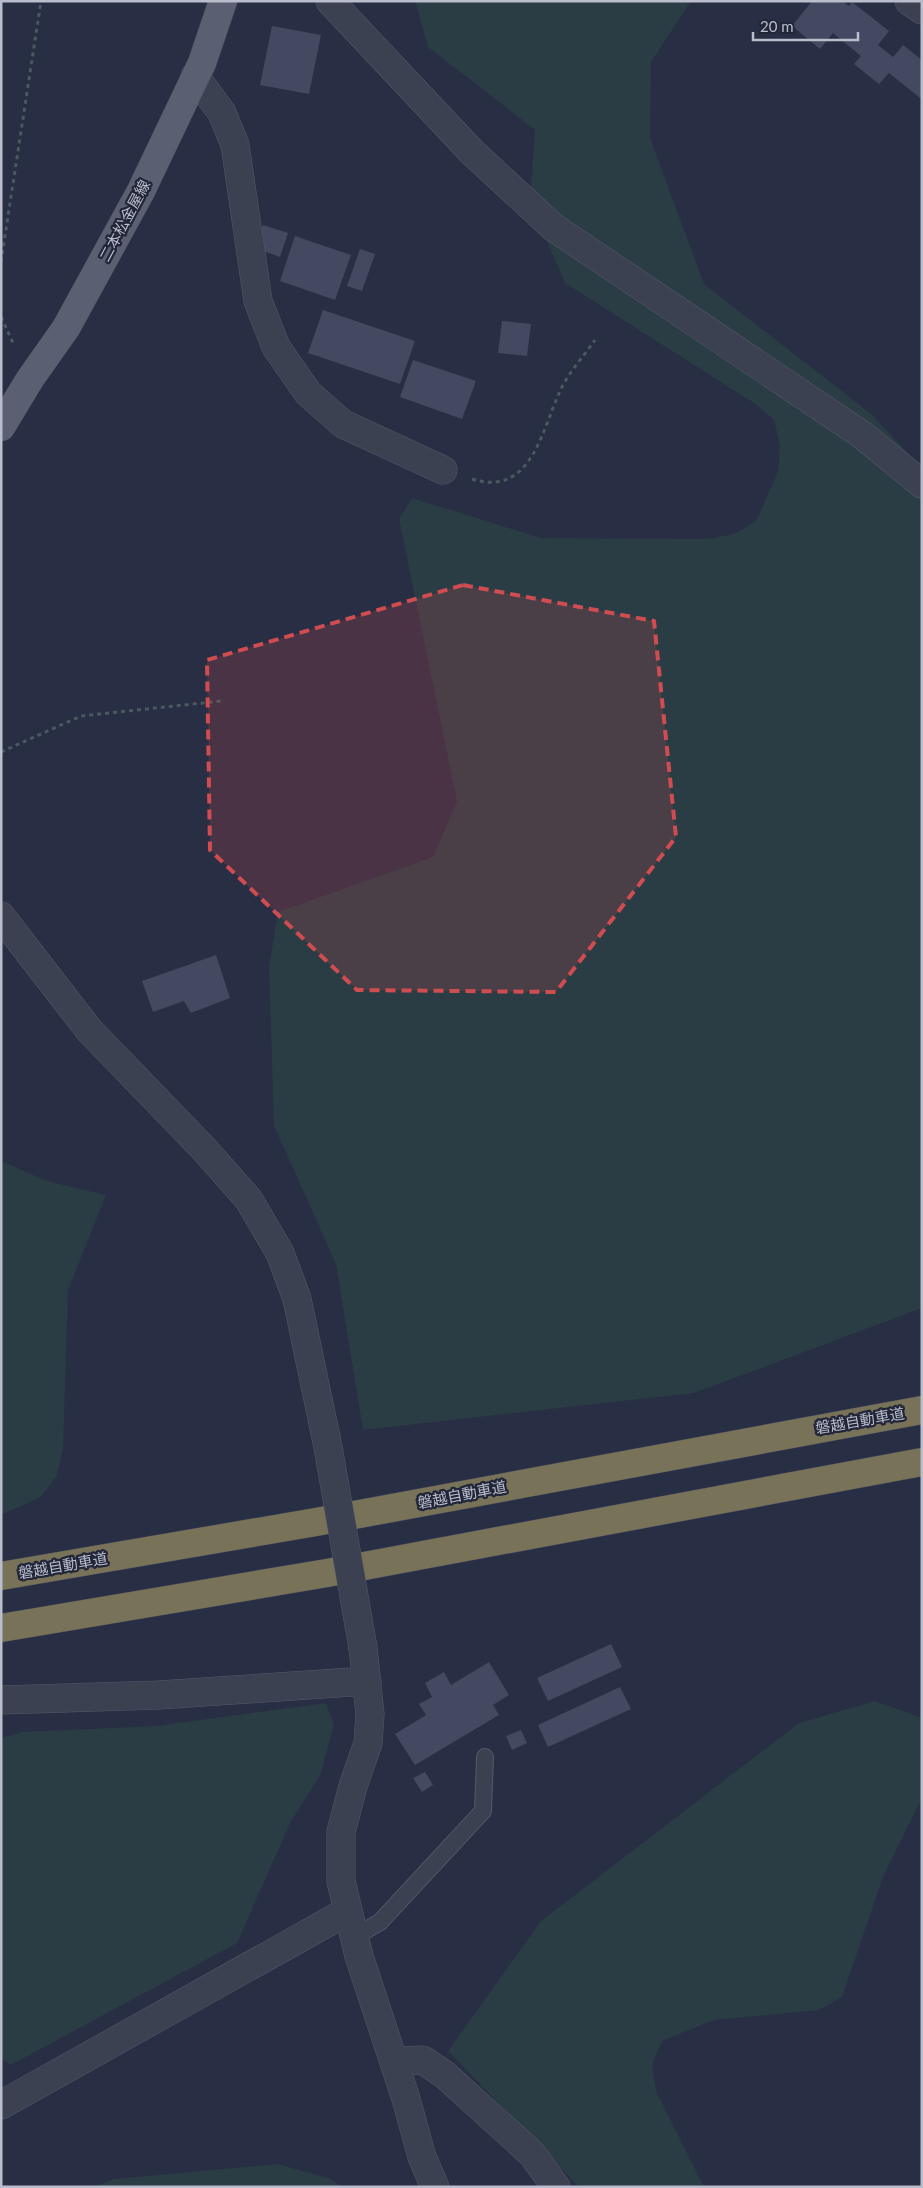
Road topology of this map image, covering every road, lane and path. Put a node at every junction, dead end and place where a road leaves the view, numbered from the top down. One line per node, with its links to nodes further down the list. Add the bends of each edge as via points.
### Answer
1 (41, 1): 7 (path)
2 (223, 1): 6 (main road, 二本松金屋線)
3 (330, 1): 11 (street, via 471,151 553,227 861,434)
4 (909, 1): 5 (street)
5 (922, 10)
6 (195, 76): 9 (main road, 二本松金屋線, via 141,192 71,319); 10 (street, via 222,113 235,146 258,302 276,347 308,393 343,424)
7 (1, 262)
8 (595, 340): 10 (path, via 560,389 535,451 516,476 500,483 478,481)
9 (1, 427)
10 (443, 470)
11 (922, 484)
12 (221, 701): 13 (path, via 81,716)
13 (1, 752)
14 (1, 916): 19 (street, bridge, via 88,1030 249,1200 280,1252 297,1298 328,1447)
15 (922, 1410): 17 (highway, 磐越自動車道, via 326,1520)
16 (922, 1462): 18 (highway, via 327,1573)
17 (1, 1576)
18 (1, 1628)
19 (367, 1681): 20 (street, via 159,1695); 22 (street, via 368,1743 342,1832 340,1881)
20 (1, 1700)
21 (485, 1757): 23 (lane, via 484,1811 380,1922)
22 (348, 1911): 23 (street); 25 (street)
23 (354, 1937): 24 (street)
24 (394, 2061): 26 (street, via 422,2157); 27 (street, via 423,2060 445,2075 532,2154)
25 (1, 2105)
26 (435, 2187)
27 (556, 2187)

